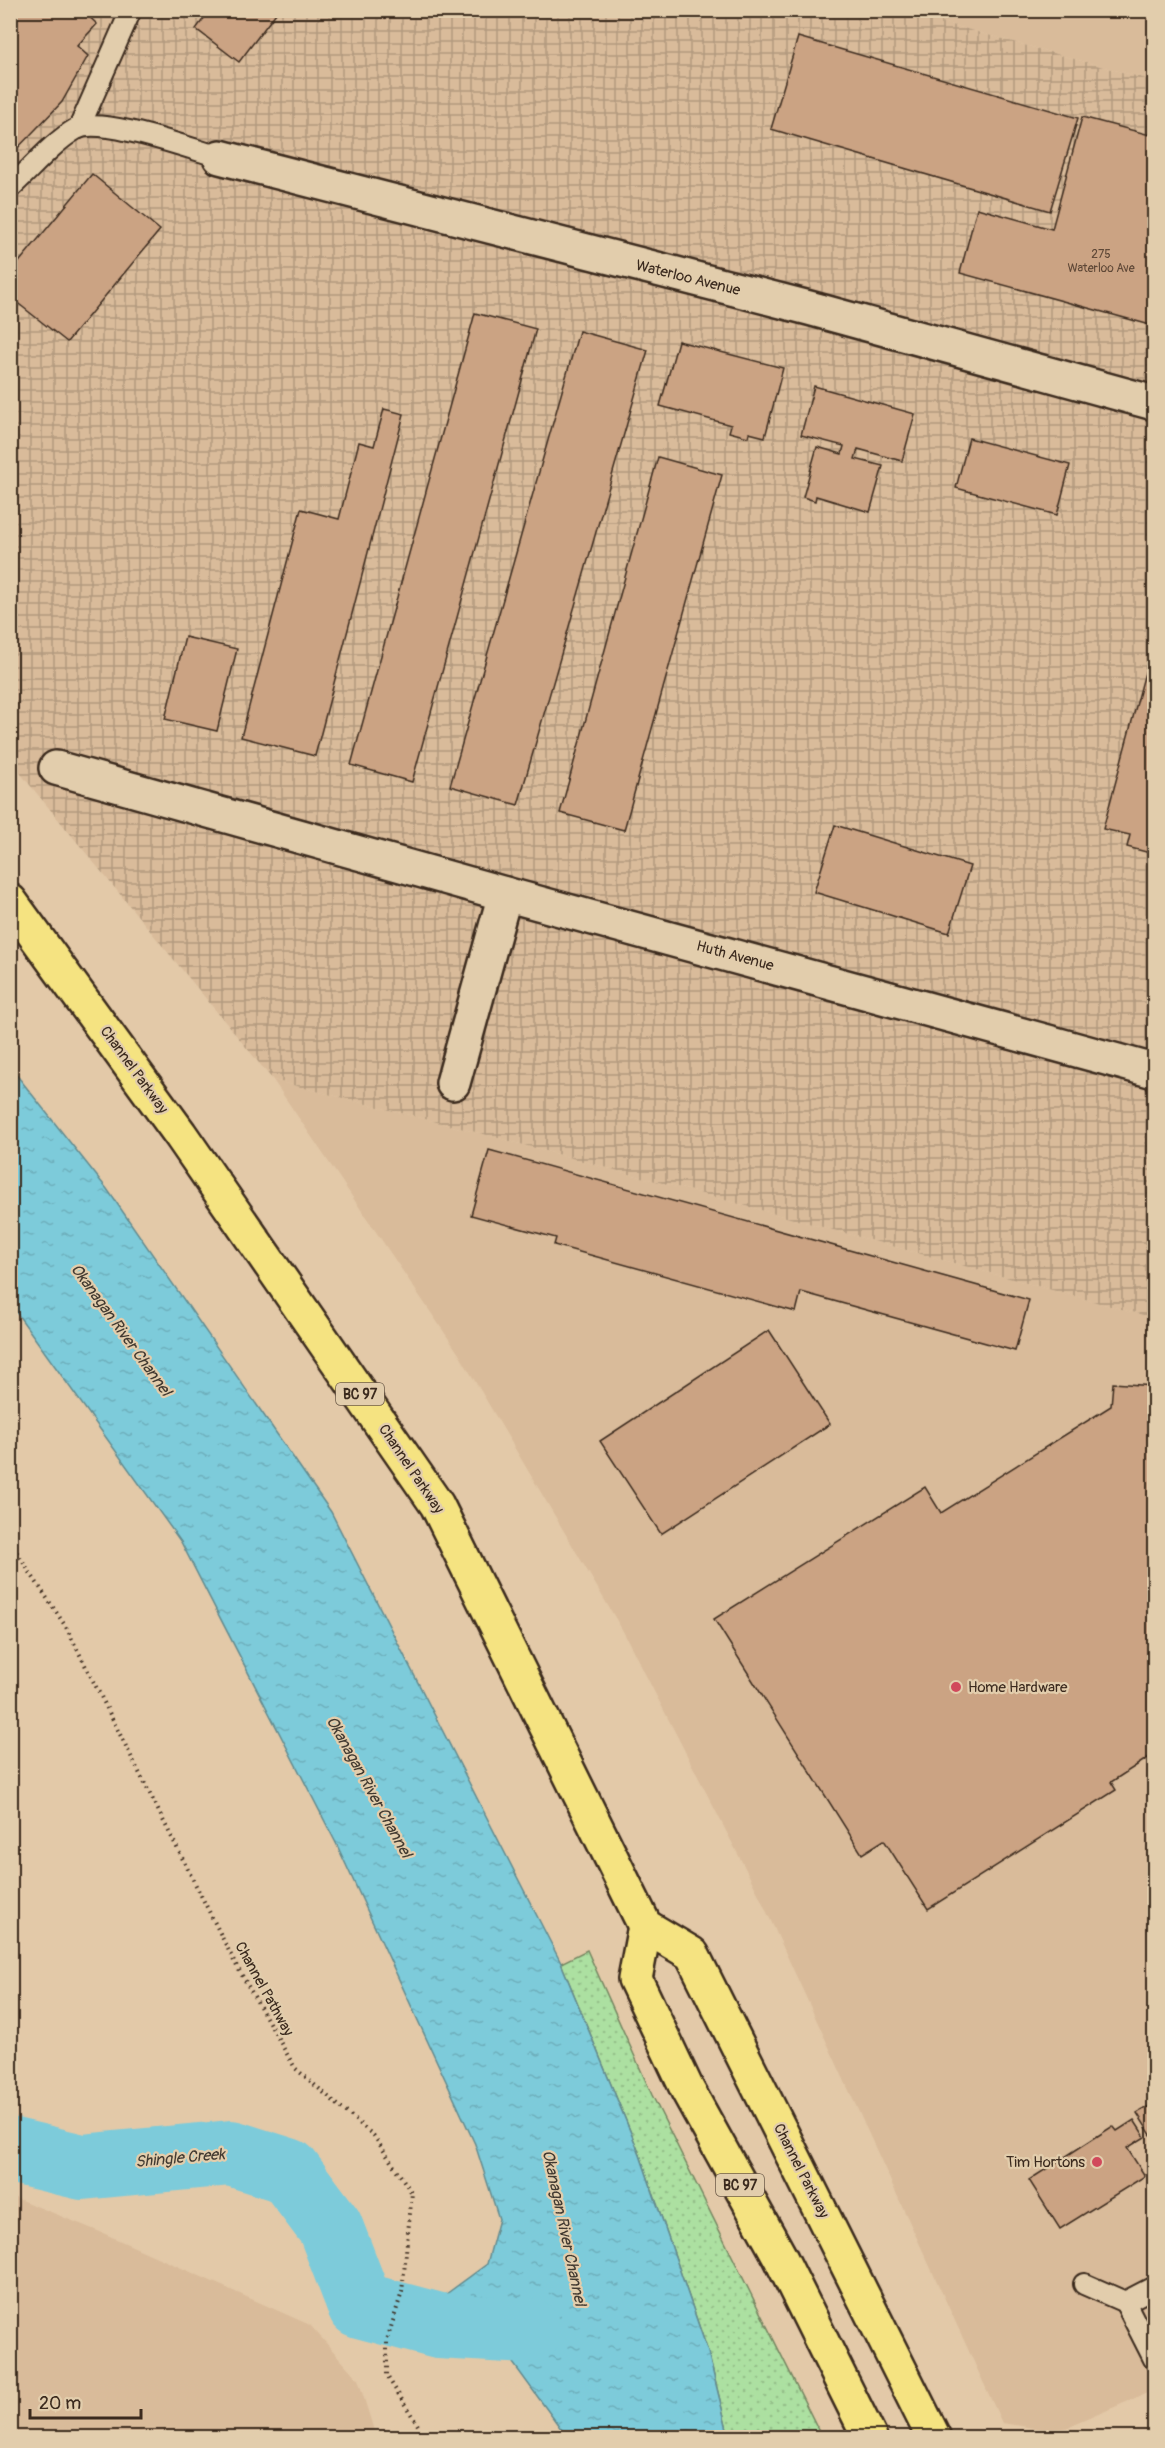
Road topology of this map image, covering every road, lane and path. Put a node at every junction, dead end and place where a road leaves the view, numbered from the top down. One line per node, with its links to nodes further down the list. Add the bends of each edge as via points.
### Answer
1 (131, 10): 2 (lane)
2 (79, 128): 3 (lane, via 113,127); 4 (lane, via 64,137)
3 (220, 157): 5 (street, Waterloo Avenue, via 810,308)
4 (10, 188)
5 (1155, 404)
6 (56, 768): 7 (street, Huth Avenue)
7 (505, 894): 9 (street, Huth Avenue); 10 (street)
8 (10, 901): 12 (highway, Channel Parkway / BC 97, via 180,1134 437,1505)
9 (1155, 1071)
10 (453, 1083)
11 (10, 1542): 18 (path, Channel Pathway, via 66,1627 235,1963 295,2068 374,2136 412,2193 402,2292 387,2340 387,2376)
12 (645, 1926): 17 (highway, Channel Parkway, via 692,1954); 19 (highway, BC 97, via 635,1979 687,2089 780,2257)
13 (1084, 2284): 15 (lane)
14 (1155, 2287): 15 (lane)
15 (1125, 2302): 16 (lane)
16 (1155, 2359)
17 (928, 2425): 20 (highway)
18 (426, 2438)
19 (870, 2438)
20 (958, 2438)

